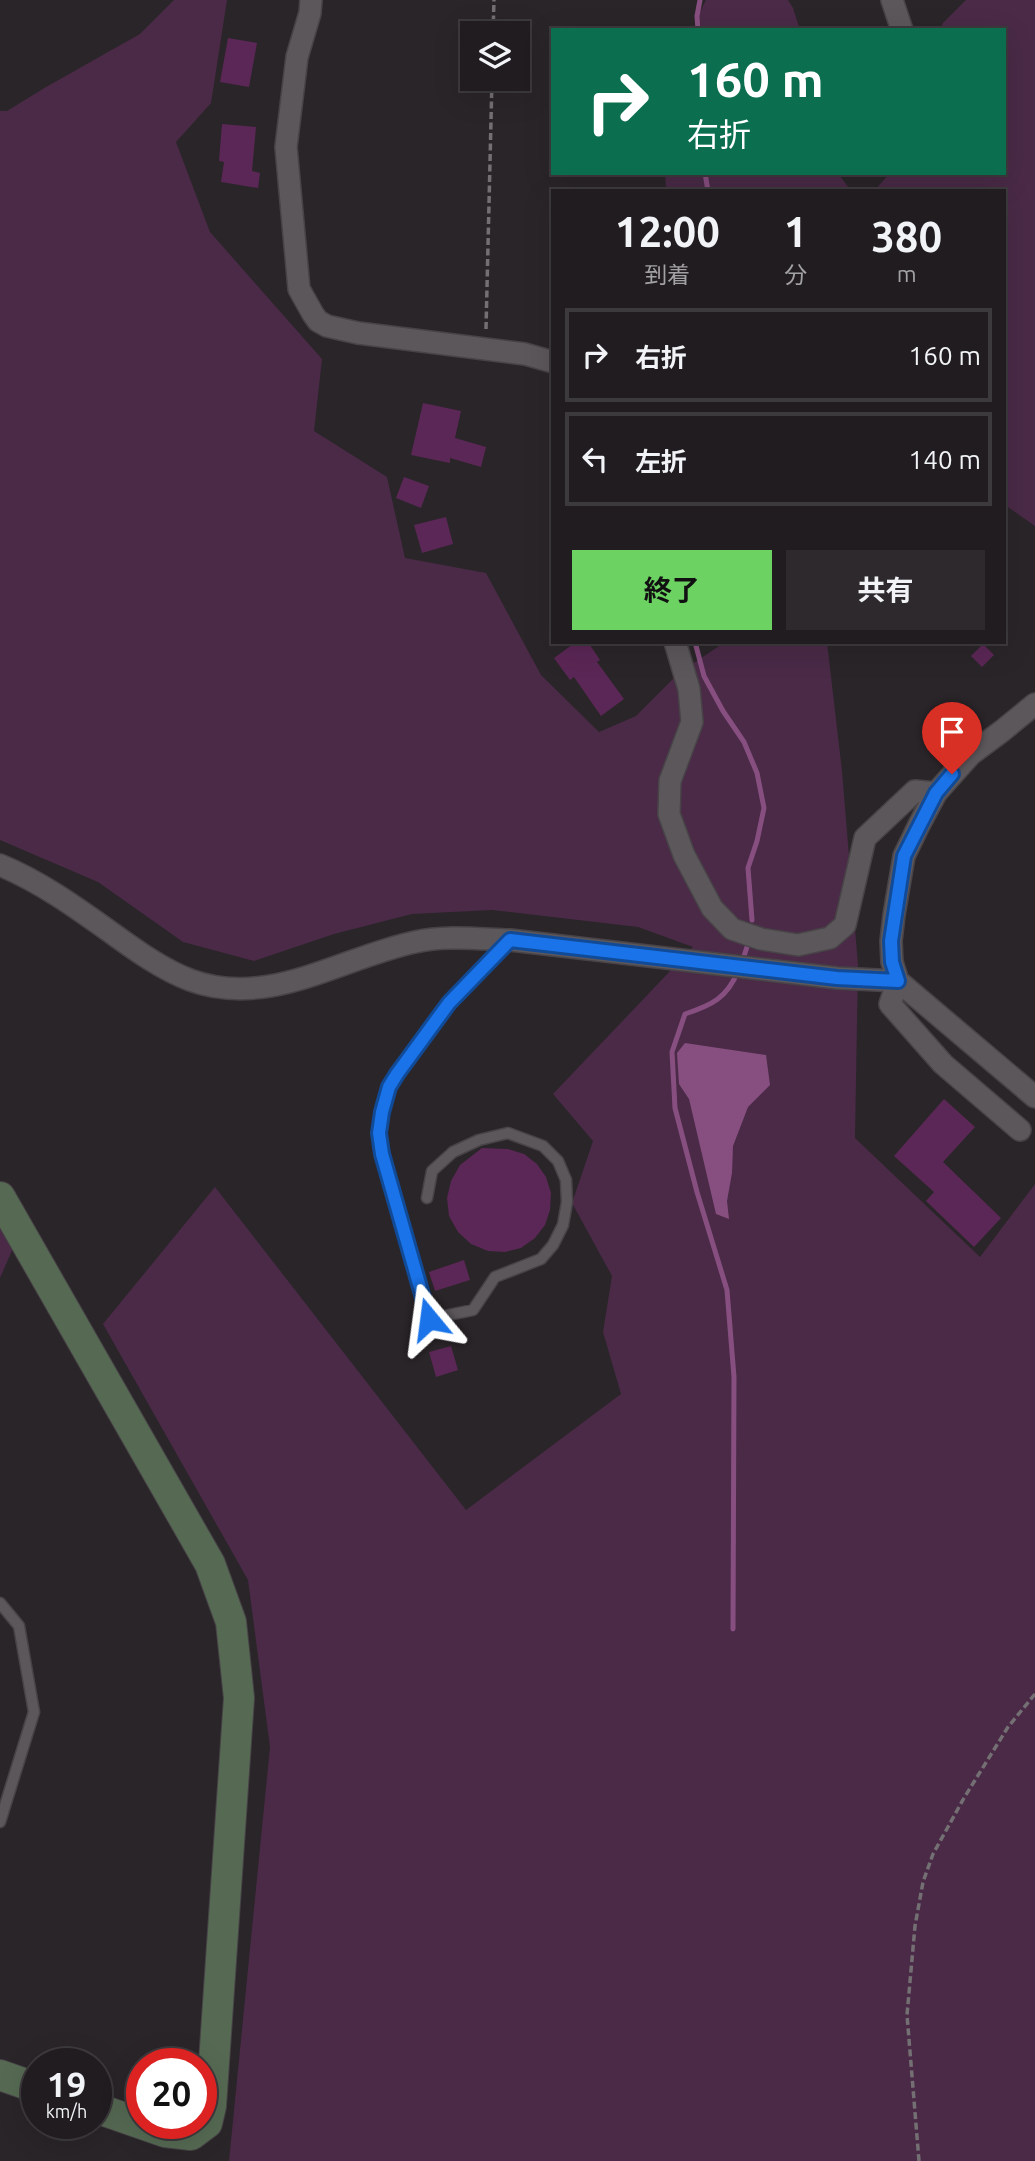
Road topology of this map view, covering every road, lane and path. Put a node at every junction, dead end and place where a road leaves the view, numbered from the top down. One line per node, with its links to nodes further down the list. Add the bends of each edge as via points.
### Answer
1 (311, 0): 7 (street, via 296,57 286,148 299,289 318,321 327,326)
2 (494, 0): 4 (path)
3 (892, 0): 5 (street)
4 (493, 21)
5 (901, 28)
6 (492, 91): 7 (path)
7 (486, 349): 8 (street)
8 (551, 361)
9 (676, 644): 11 (street, via 689,689 692,722 670,782 669,814 712,908 732,929 799,945 830,938 845,925 865,838 915,791)
10 (1035, 704): 11 (street, via 971,754)
11 (936, 793): 14 (street, via 904,856 891,941)
12 (0, 865): 13 (street, via 39,883 172,972 230,989 292,982 418,941)
13 (510, 940): 14 (street); 18 (lane, via 449,1003 394,1078 382,1112 382,1154 429,1319 473,1310 495,1277 541,1259 563,1225 566,1180 558,1161 543,1146 508,1133 453,1152 432,1171)
14 (898, 981): 15 (street); 16 (street, via 890,1004 943,1064)
15 (1035, 1097)
16 (1020, 1130)
17 (0, 1197): 24 (street, via 210,1564 231,1622 235,1652 239,1698 236,1751 207,2123 191,2135 165,2132)
18 (427, 1198)
19 (0, 1603): 21 (lane, via 19,1626 34,1712)
20 (1035, 1694): 25 (path, via 1008,1727 964,1798 923,1882 907,2015)
21 (0, 1822)
22 (0, 2075): 23 (street)
23 (21, 2082)
24 (112, 2114)
25 (919, 2161)

